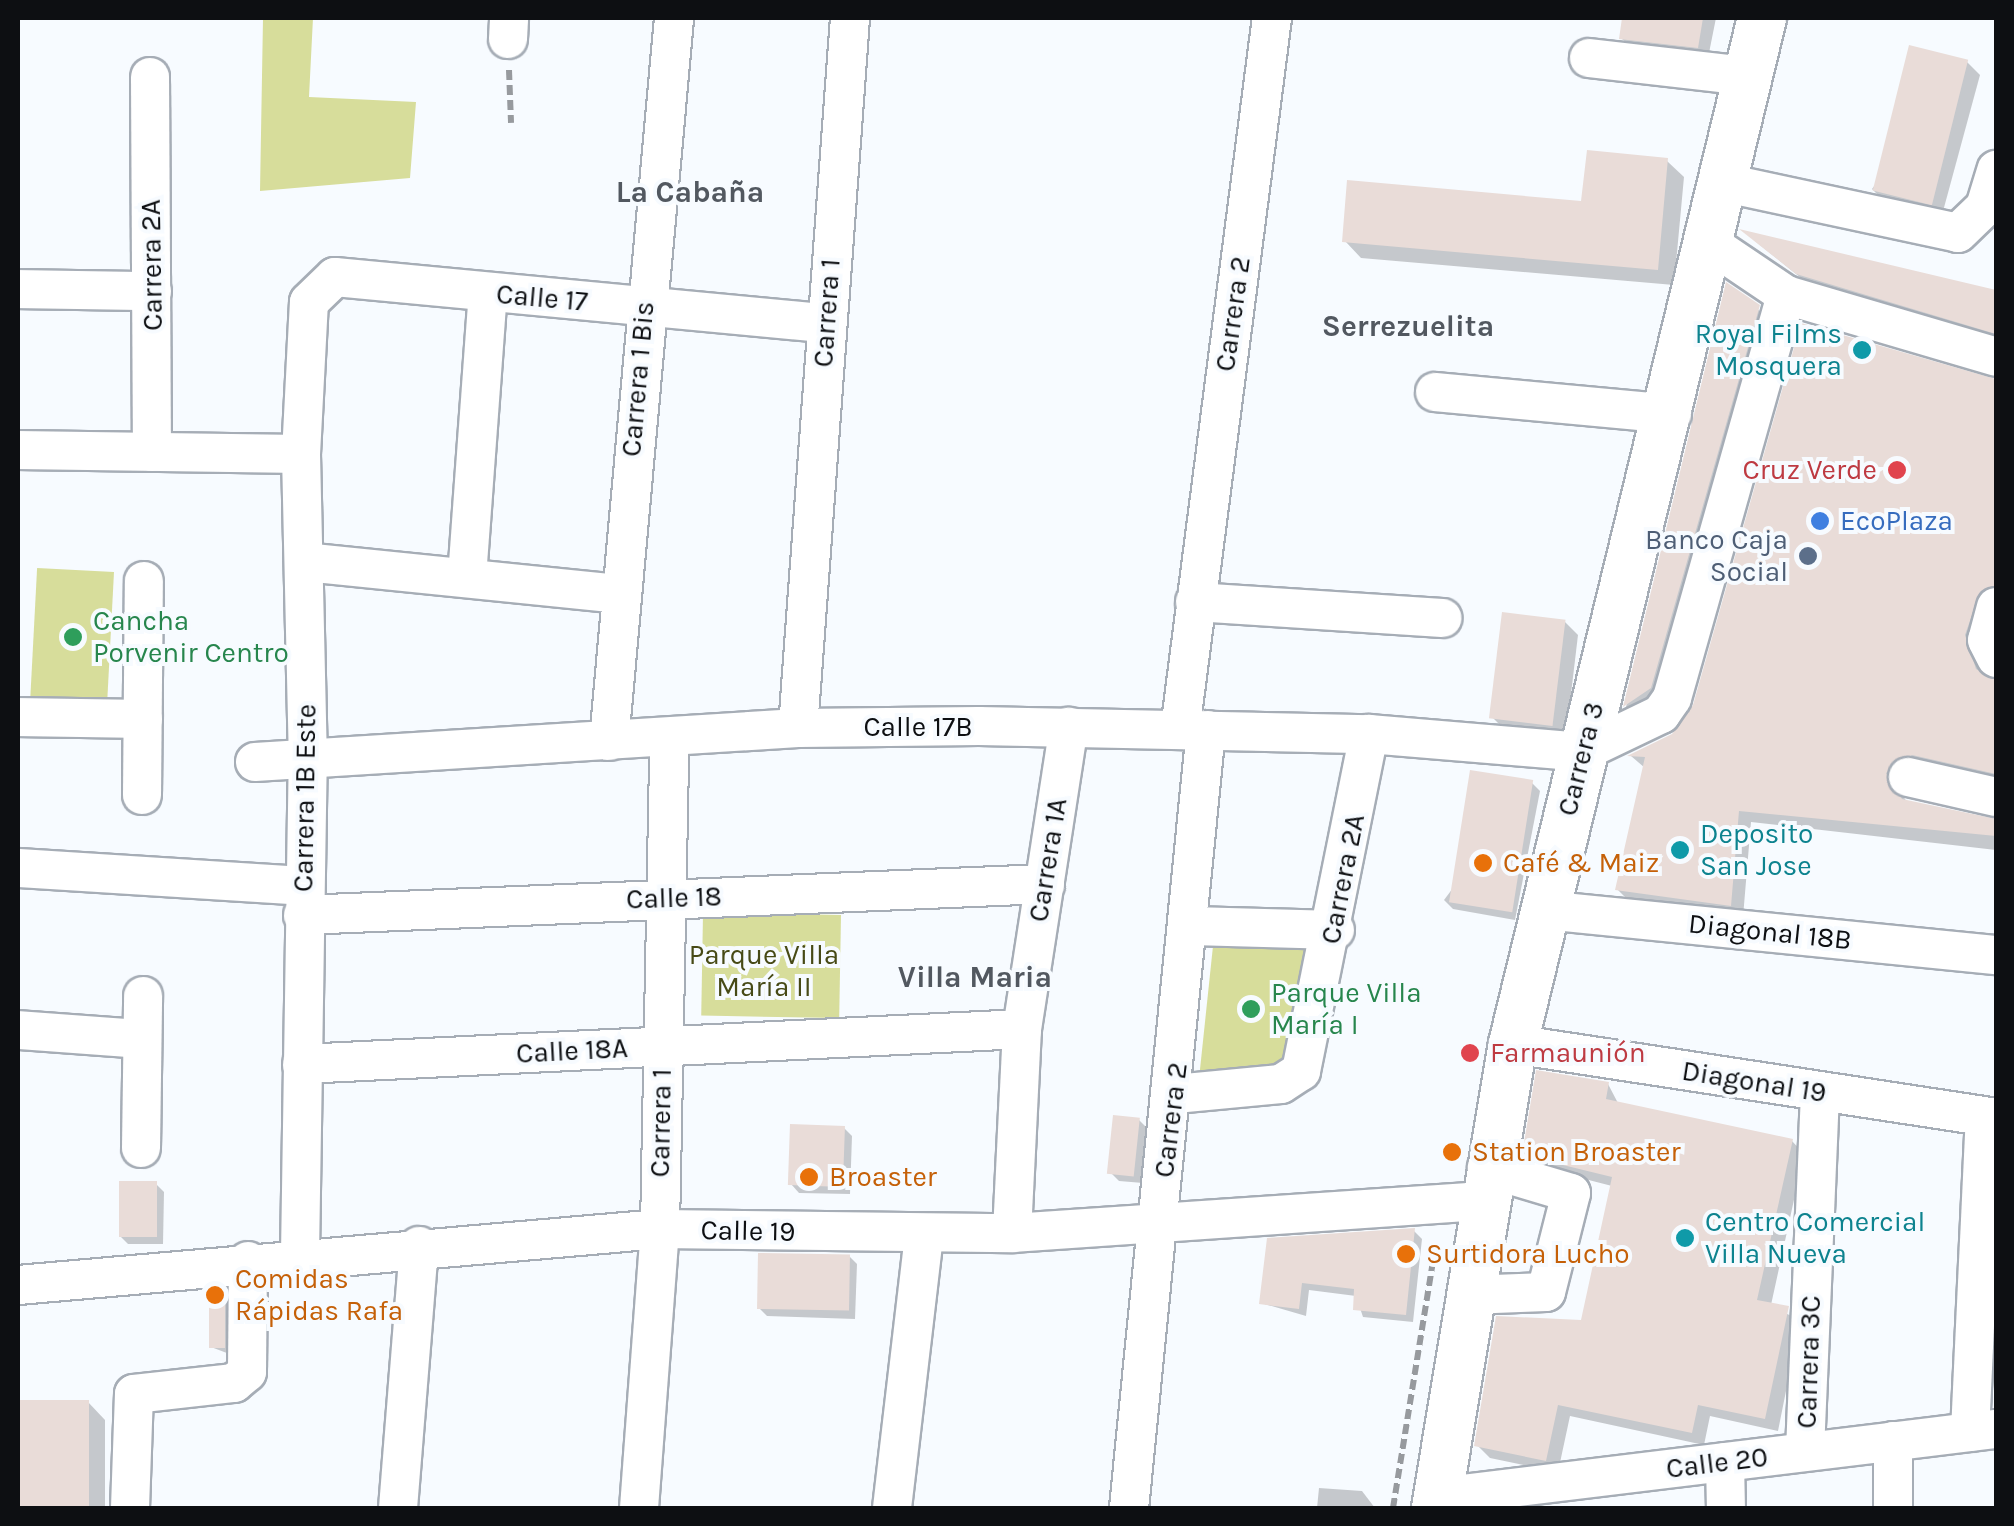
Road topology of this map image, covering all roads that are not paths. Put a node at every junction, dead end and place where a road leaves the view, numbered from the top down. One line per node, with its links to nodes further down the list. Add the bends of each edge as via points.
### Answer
1 (674, 18): 16 (street, Carrera 1 Bis)
2 (850, 18): 17 (street, Carrera 1)
3 (1272, 18): 28 (street, Carrera 2)
4 (1762, 18): 6 (main road, Carrera 3)
5 (1590, 58): 6 (street)
6 (1748, 76): 9 (main road, Carrera 3)
7 (150, 78): 13 (street, Carrera 2A)
8 (1996, 170): 9 (street, via 1985,206 1958,234)
9 (1722, 182): 10 (main road, Carrera 3)
10 (1709, 242): 15 (street); 20 (main road, Carrera 3)
11 (320, 284): 14 (street, Calle 17, via 335,277); 23 (street, Carrera 1B Este, via 306,315)
12 (18, 289): 13 (street)
13 (152, 291): 22 (street, Carrera 2A)
14 (488, 293): 16 (street, Calle 17); 25 (street)
15 (1786, 294): 18 (street); 40 (street, via 1672,698 1661,714)
16 (643, 308): 17 (street, Calle 17); 27 (street, Carrera 1 Bis)
17 (826, 323): 34 (street, Carrera 1)
18 (1996, 357)
19 (1435, 392): 20 (street)
20 (1672, 414): 40 (main road, Carrera 3)
21 (18, 450): 22 (street)
22 (152, 452): 23 (street)
23 (300, 454): 24 (street, Carrera 1B Este)
24 (305, 562): 25 (street); 42 (street, Carrera 1B Este)
25 (467, 577): 27 (street)
26 (144, 581): 33 (street)
27 (621, 594): 39 (street, Carrera 1 Bis)
28 (1195, 602): 30 (street); 36 (street, Carrera 2)
29 (1996, 607): 31 (street, via 1987,640)
30 (1442, 618)
31 (1996, 658)
32 (18, 717): 33 (street)
33 (144, 719): 44 (street)
34 (798, 728): 35 (street, Calle 17B, via 979,713); 38 (street, Calle 17B)
35 (1068, 728): 36 (street, Calle 17B); 47 (street, Carrera 1A)
36 (1193, 730): 37 (street, Calle 17B); 51 (street, Carrera 2)
37 (1369, 734): 40 (street, Calle 17B); 52 (street, Carrera 2A)
38 (669, 738): 39 (street, Calle 17B); 48 (street, Carrera 1)
39 (609, 741): 42 (street, Calle 17B)
40 (1582, 752): 50 (main road, Carrera 3)
41 (256, 762): 42 (street, Calle 17B)
42 (308, 763): 49 (street, Carrera 1B Este)
43 (1908, 777): 45 (street)
44 (142, 795)
45 (1996, 797)
46 (18, 868): 49 (street, Calle 18)
47 (1045, 884): 48 (street, Calle 18); 55 (street, Carrera 1A)
48 (671, 897): 49 (street, Calle 18); 59 (street, Carrera 1)
49 (303, 901): 60 (street, Carrera 1B Este)
50 (1544, 910): 53 (street, Diagonal 18B); 58 (main road, Carrera 3)
51 (1193, 926): 52 (street); 62 (street, Carrera 2)
52 (1335, 930): 62 (street, Carrera 2A, via 1294,1079)
53 (1996, 954)
54 (143, 996): 57 (street)
55 (1022, 1029): 59 (street, Calle 18A); 68 (street, Carrera 1A)
56 (18, 1030): 57 (street)
57 (141, 1039): 64 (street)
58 (1512, 1044): 61 (street, Diagonal 19); 65 (main road, Carrera 3)
59 (662, 1047): 60 (street, Calle 18A); 67 (street, Carrera 1)
60 (302, 1064): 71 (street, Carrera 1B Este)
61 (1820, 1093): 63 (street, Diagonal 19); 77 (street, Carrera 3C)
62 (1174, 1094): 66 (street, Carrera 2)
63 (1991, 1117): 75 (street)
64 (141, 1148)
65 (1483, 1184): 66 (street, Calle 19); 74 (main road, Carrera 3); 74 (street, Calle 19, via 1571,1192 1546,1292)
66 (1159, 1221): 68 (street, Calle 19); 85 (street, Carrera 2)
67 (660, 1229): 69 (street, Calle 19); 70 (street, Calle 19); 83 (street, Carrera 1)
68 (1012, 1232): 69 (street, Calle 19)
69 (924, 1234): 84 (street)
70 (419, 1246): 71 (street, Calle 19); 82 (street)
71 (300, 1255): 72 (street, Calle 19)
72 (248, 1261): 73 (street, Calle 19); 81 (street, via 242,1378 134,1394)
73 (18, 1285)
74 (1468, 1294): 80 (main road, Carrera 3)
75 (1983, 1431): 76 (street, Calle 20)
76 (1894, 1442): 77 (street, Calle 20); 87 (street)
77 (1805, 1451): 78 (street, Calle 20)
78 (1725, 1462): 79 (street, Calle 20); 86 (street)
79 (1568, 1495): 80 (street, Calle 20)
80 (1436, 1503)
81 (130, 1508)
82 (398, 1508)
83 (638, 1508)
84 (892, 1508)
85 (1128, 1508)
86 (1726, 1508)
87 (1894, 1508)

